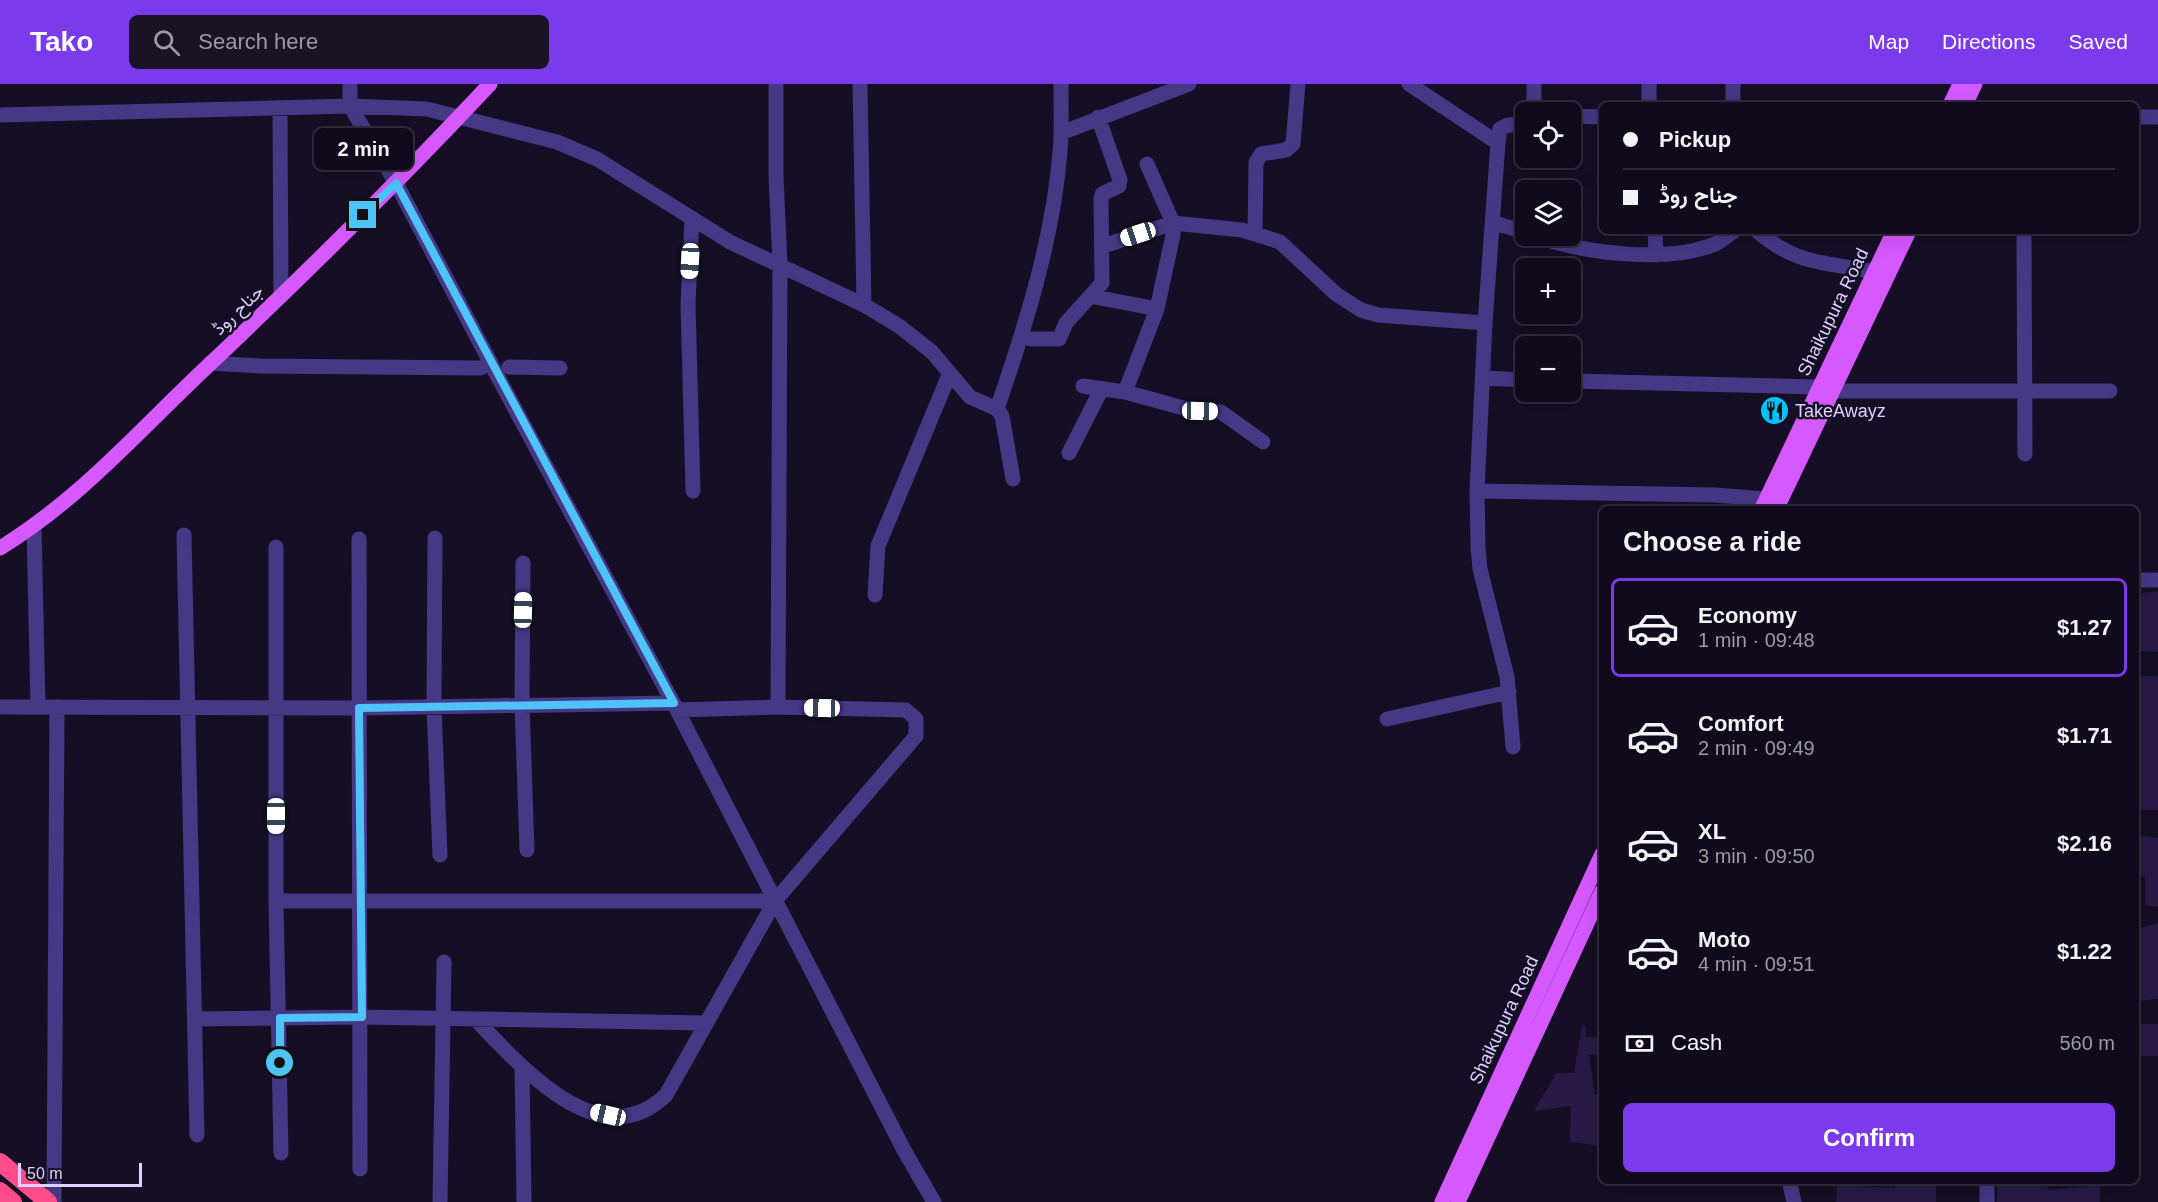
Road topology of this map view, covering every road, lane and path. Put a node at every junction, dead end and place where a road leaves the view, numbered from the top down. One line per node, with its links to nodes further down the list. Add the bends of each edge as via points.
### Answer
1 (351, 84): 19 (street)
2 (490, 84): 22 (main road, جناح روڈ)
3 (776, 84): 47 (street)
4 (860, 84): 51 (street)
5 (1061, 84): 29 (street)
6 (1189, 84): 24 (street)
7 (1298, 84): 37 (street, via 1293,144 1286,150 1261,154 1256,163)
8 (1409, 84): 30 (street)
9 (1534, 84): 14 (street)
10 (1649, 84): 15 (street)
11 (1733, 84): 16 (street)
12 (1960, 84): 17 (main road)
13 (1975, 84): 18 (main road)
14 (1534, 102)
15 (1649, 102)
16 (1733, 102)
17 (1951, 102)
18 (1966, 102)
19 (350, 106): 20 (street); 22 (street, via 427,109); 32 (street)
20 (280, 108): 21 (street); 49 (street)
21 (0, 115)
22 (459, 116): 32 (main road, جناح روڈ); 33 (street, via 557,142 597,159)
23 (1581, 116): 25 (street)
24 (1098, 117): 29 (street); 44 (street, via 1120,180 1119,186 1102,194)
25 (1599, 117)
26 (2139, 117): 27 (street)
27 (2158, 117)
28 (1515, 125): 30 (street, via 1500,129)
29 (1061, 133): 54 (street, via 1054,198)
30 (1498, 143): 35 (street)
31 (1147, 164): 34 (street)
32 (396, 183): 49 (main road, جناح روڈ); 55 (street)
33 (692, 218): 47 (street, via 730,242); 75 (street, via 688,304)
34 (1173, 223): 37 (street); 44 (street); 52 (street)
35 (1494, 224): 36 (street); 53 (street)
36 (1515, 229)
37 (1255, 232): 53 (street, via 1280,242 1336,294 1361,310 1378,315)
38 (1655, 234): 46 (street)
39 (1729, 234): 46 (street, via 1714,244)
40 (1761, 234): 48 (street, via 1788,254)
41 (1893, 234): 48 (main road, Shaikupura Road)
42 (1907, 234): 64 (main road, Shaikupura Road)
43 (2024, 234): 66 (street)
44 (1103, 246): 50 (street, via 1102,283)
45 (1581, 246): 46 (street, via 1615,253)
46 (1656, 255)
47 (780, 265): 51 (street); 93 (street)
48 (1876, 272): 64 (main road, Shaikupura Road)
49 (281, 296): 56 (main road, جناح روڈ)
50 (1090, 296): 52 (street); 54 (street, via 1066,323 1059,339)
51 (864, 305): 59 (street, via 916,337)
52 (1157, 309): 68 (street)
53 (1485, 323): 60 (street)
54 (1022, 336): 69 (street)
55 (484, 362): 56 (street, via 260,366); 58 (street, bridge)
56 (210, 363): 77 (main road, جناح روڈ, via 96,477)
57 (560, 368): 58 (street)
58 (504, 373): 92 (street)
59 (949, 375): 69 (street, via 970,397); 86 (street, via 878,546)
60 (1483, 378): 61 (street); 74 (street)
61 (1515, 379)
62 (1581, 381): 64 (street)
63 (1083, 387): 65 (street)
64 (1825, 389): 66 (street); 76 (main road, Shaikupura Road)
65 (1101, 390): 68 (street); 71 (street)
66 (2025, 390): 67 (street); 72 (street)
67 (2110, 391)
68 (1125, 392): 70 (street, via 1187,409 1221,412)
69 (997, 409): 73 (street, via 1002,416)
70 (1263, 442)
71 (1069, 453)
72 (2025, 454)
73 (1013, 479)
74 (1477, 491): 76 (street, via 1715,495); 87 (street, via 1480,569)
75 (693, 492)
76 (1768, 505)
77 (33, 527): 82 (main road, جناح روڈ); 90 (street)
78 (184, 535): 94 (street)
79 (435, 538): 97 (street)
80 (359, 539): 96 (street)
81 (276, 547): 95 (street)
82 (0, 548)
83 (523, 563): 88 (street)
84 (2139, 580): 85 (street)
85 (2158, 580)
86 (875, 595)
87 (1509, 692): 98 (street); 99 (street)
88 (522, 704): 92 (street); 97 (street); 100 (street)
89 (0, 707): 90 (street)
90 (38, 707): 91 (street)
91 (57, 707): 94 (street); 124 (street)
92 (675, 707): 93 (street); 106 (street)
93 (778, 707): 106 (street, via 906,710 916,719 917,726 913,743 840,822)
94 (188, 708): 95 (street); 110 (street)
95 (275, 708): 96 (street); 105 (street)
96 (359, 708): 97 (street); 104 (street)
97 (434, 708): 101 (street)
98 (1388, 719)
99 (1513, 747)
100 (527, 850)
101 (440, 855)
102 (1599, 861): 128 (main road, Shaikupura Road)
103 (1599, 897): 129 (main road, Shaikupura Road)
104 (361, 900): 105 (street); 106 (street); 108 (street)
105 (276, 901): 109 (street)
106 (775, 901): 113 (street); 127 (street)
107 (444, 962): 111 (street)
108 (362, 1017): 109 (street); 111 (street); 118 (street)
109 (280, 1018): 110 (street); 116 (street)
110 (196, 1019): 115 (street)
111 (443, 1019): 112 (street); 125 (street)
112 (476, 1020): 113 (street); 114 (street)
113 (707, 1023): 114 (street, via 666,1095 654,1107 630,1115 608,1115 569,1103)
114 (522, 1067): 126 (street)
115 (197, 1135)
116 (281, 1153)
117 (0, 1162): 123 (highway)
118 (360, 1169)
119 (1790, 1184): 130 (street)
120 (1987, 1184): 131 (street)
121 (0, 1191): 122 (highway)
122 (13, 1202)
123 (48, 1202)
124 (54, 1202)
125 (440, 1202)
126 (524, 1202)
127 (934, 1202)
128 (1442, 1202)
129 (1458, 1202)
130 (1794, 1202)
131 (1987, 1202)

